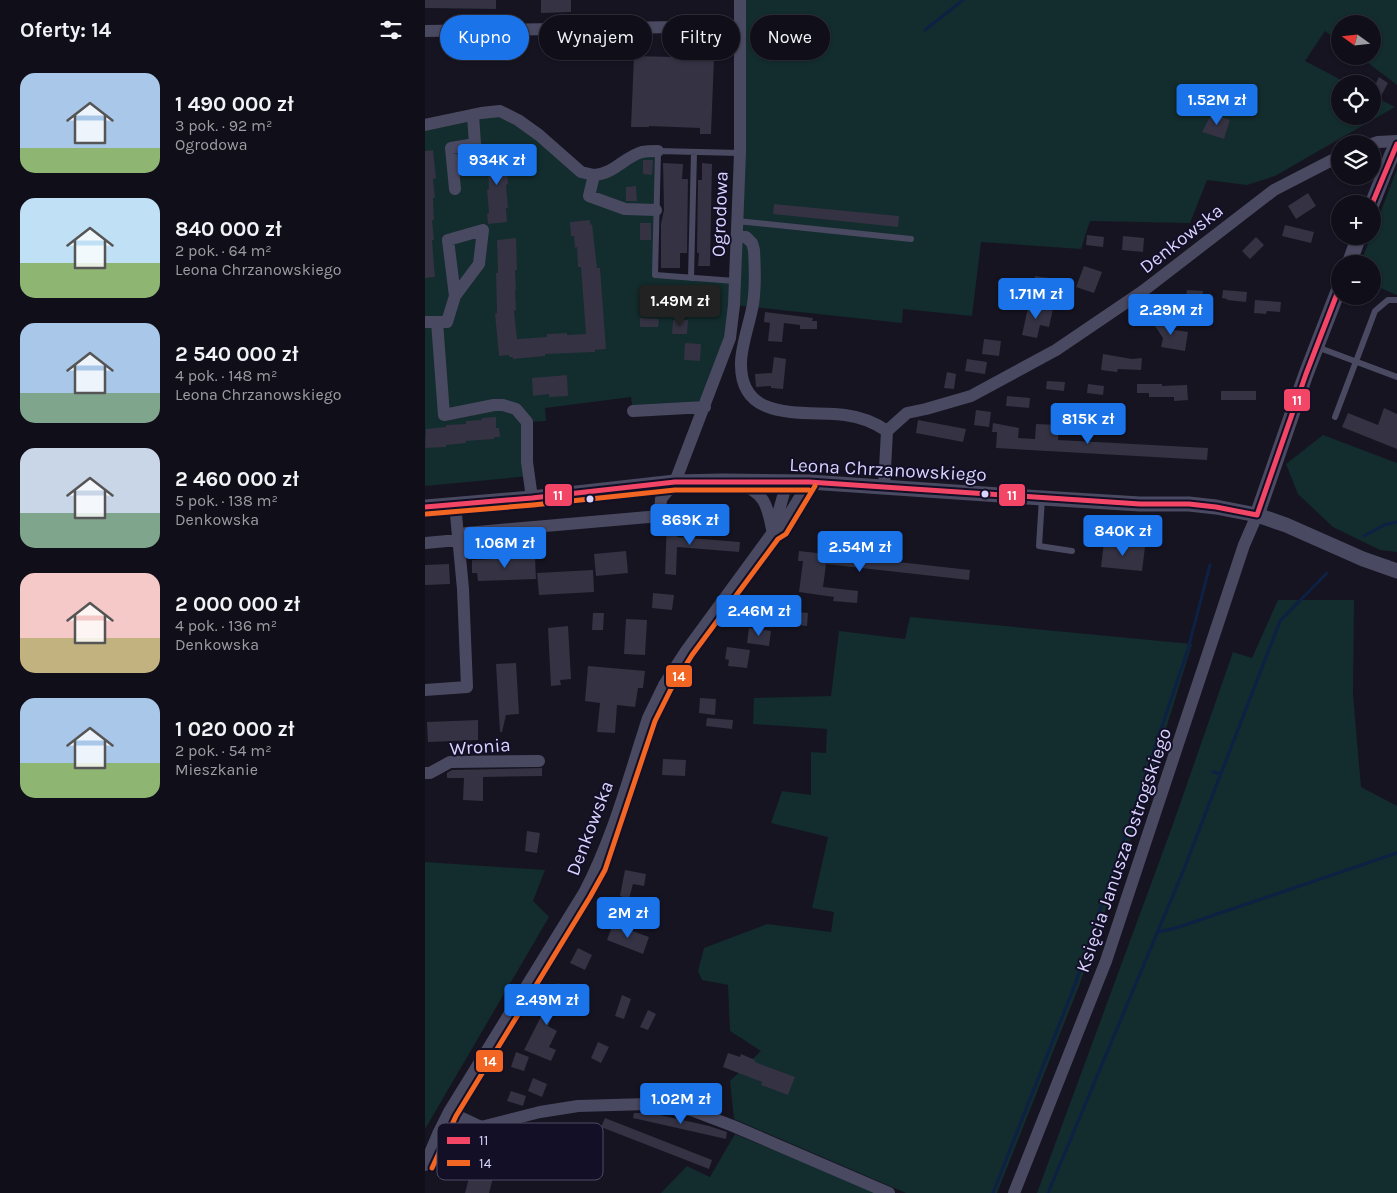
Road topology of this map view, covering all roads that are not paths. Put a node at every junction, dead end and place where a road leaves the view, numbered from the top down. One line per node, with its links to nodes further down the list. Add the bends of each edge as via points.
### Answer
1 (740, 0): 2 (street)
2 (740, 15)
3 (662, 27): 4 (street)
4 (425, 31)
5 (740, 60): 12 (street, Ogrodowa)
6 (473, 115): 7 (street); 14 (street, via 500,111 539,135 581,172); 15 (street, via 475,144 451,148)
7 (425, 125)
8 (1381, 142): 9 (street)
9 (1397, 143): 16 (street)
10 (658, 151): 11 (lane); 14 (street, via 642,152 603,175); 17 (lane)
11 (694, 152): 12 (lane); 21 (lane)
12 (740, 153): 18 (street, Ogrodowa)
13 (1331, 161): 33 (street, Denkowska, via 1274,190 1143,291 1056,350 971,396 907,413)
14 (594, 175): 17 (street, via 589,196 625,209)
15 (455, 189)
16 (1376, 195)
17 (656, 210): 21 (lane, via 655,275)
18 (737, 221): 19 (street, Ogrodowa); 20 (lane)
19 (737, 237): 22 (street, Ogrodowa); 33 (street, via 746,237 754,250 754,302 741,363 748,393 756,402 778,411 846,415 873,421)
20 (911, 238)
21 (691, 278): 22 (lane)
22 (735, 281): 30 (street, Ogrodowa, via 730,338)
23 (455, 296): 23 (street, via 479,264 483,230 447,240); 26 (street, via 447,322)
24 (1397, 300): 28 (lane, via 1388,300 1375,311)
25 (1333, 305): 27 (street)
26 (431, 322): 39 (street, via 443,416 494,405 516,409 527,422 527,462)
27 (1317, 347): 28 (lane); 43 (street)
28 (1357, 362): 29 (lane); 32 (lane)
29 (1397, 377)
30 (705, 407): 31 (street); 34 (street, Ogrodowa)
31 (633, 411)
32 (1335, 418)
33 (887, 431): 38 (street)
34 (675, 482): 35 (street, Leona Chrzanowskiego); 39 (street, Leona Chrzanowskiego); 45 (street, Ogrodowa, via 661,500 661,516 466,533)
35 (733, 482): 36 (street, Leona Chrzanowskiego); 44 (street, via 751,488 764,500)
36 (787, 482): 37 (street, Leona Chrzanowskiego); 44 (street, Denkowska)
37 (809, 482): 38 (street, Leona Chrzanowskiego); 44 (street, Denkowska, via 780,530)
38 (884, 487): 40 (street, Leona Chrzanowskiego)
39 (532, 498): 41 (street, Leona Chrzanowskiego)
40 (1042, 498): 43 (street, Leona Chrzanowskiego, via 1189,504); 47 (lane, via 1039,546)
41 (455, 504): 42 (street, Leona Chrzanowskiego); 45 (street)
42 (425, 507)
43 (1257, 515): 48 (street, Leona Chrzanowskiego); 59 (street, Księcia Janusza Ostrogskiego, via 1244,545 1106,961)
44 (773, 532): 52 (street, Denkowska, via 664,686 648,718 598,867)
45 (458, 540): 46 (street); 49 (street, via 467,687)
46 (425, 543)
47 (1072, 550)
48 (1397, 571)
49 (425, 690)
50 (539, 762): 51 (street, Wronia, via 450,762)
51 (425, 773)
52 (449, 1112): 53 (street, Denkowska); 54 (street)
53 (444, 1123)
54 (472, 1123)
55 (497, 1123): 58 (street, via 577,1106 649,1104 691,1110)
56 (437, 1136): 57 (street, Denkowska)
57 (425, 1165)
58 (889, 1193)
59 (1014, 1193)

